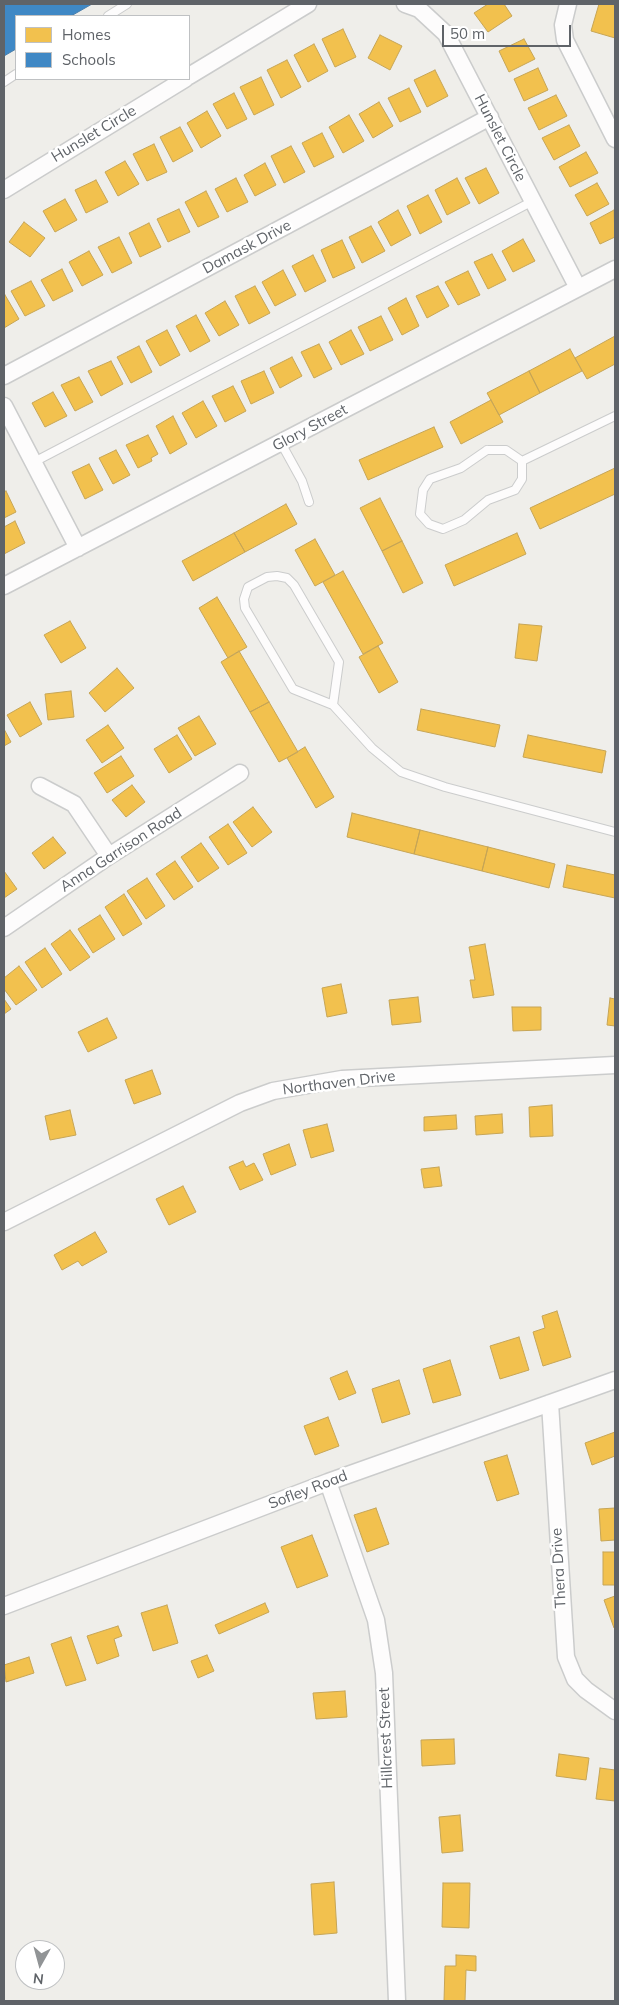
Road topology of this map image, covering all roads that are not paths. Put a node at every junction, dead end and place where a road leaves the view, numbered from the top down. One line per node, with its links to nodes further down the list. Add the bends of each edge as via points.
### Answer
1 (127, 4): 5 (lane)
2 (308, 4): 7 (street)
3 (405, 4): 10 (street, Hunslet Circle, via 419,9 446,34)
4 (568, 4): 11 (street, via 563,25 565,40)
5 (110, 15)
6 (15, 75): 9 (lane)
7 (190, 75)
8 (183, 80): 12 (street, Hunslet Circle)
9 (4, 82)
10 (490, 117): 13 (street, Hunslet Circle); 16 (street, Damask Drive)
11 (615, 139)
12 (4, 190)
13 (533, 201): 15 (street, Hunslet Circle); 21 (lane)
14 (615, 269): 15 (street, Glory Street)
15 (578, 288): 19 (street, Glory Street)
16 (4, 376)
17 (4, 406): 21 (street)
18 (615, 416): 20 (lane)
19 (281, 443): 22 (lane); 23 (street, Glory Street)
20 (522, 461): 20 (lane, via 506,450 487,450 461,468 430,480 423,490 420,514 429,524 443,529 464,520 488,500 515,490 522,479)
21 (34, 462): 23 (street)
22 (310, 502)
23 (78, 548): 24 (street, Glory Street)
24 (4, 586)
25 (333, 705): 25 (lane, via 339,662 294,585 287,578 276,576 248,587 245,608 293,689); 28 (lane, via 372,748 401,772 445,787)
26 (240, 773): 29 (street, Anna Garrison Road)
27 (40, 786): 29 (street, via 74,804)
28 (615, 832)
29 (110, 856): 30 (street, Anna Garrison Road)
30 (4, 928)
31 (615, 1066): 32 (street, Northaven Drive, via 362,1078 274,1091 240,1103)
32 (4, 1222)
33 (615, 1380): 34 (street, Sofley Road)
34 (550, 1403): 35 (street, Sofley Road); 37 (street, Thera Drive, via 566,1657 575,1679)
35 (328, 1482): 36 (street, Sofley Road); 38 (street, Hillcrest Street, via 376,1620 384,1673)
36 (4, 1606)
37 (615, 1711)
38 (397, 2001)

